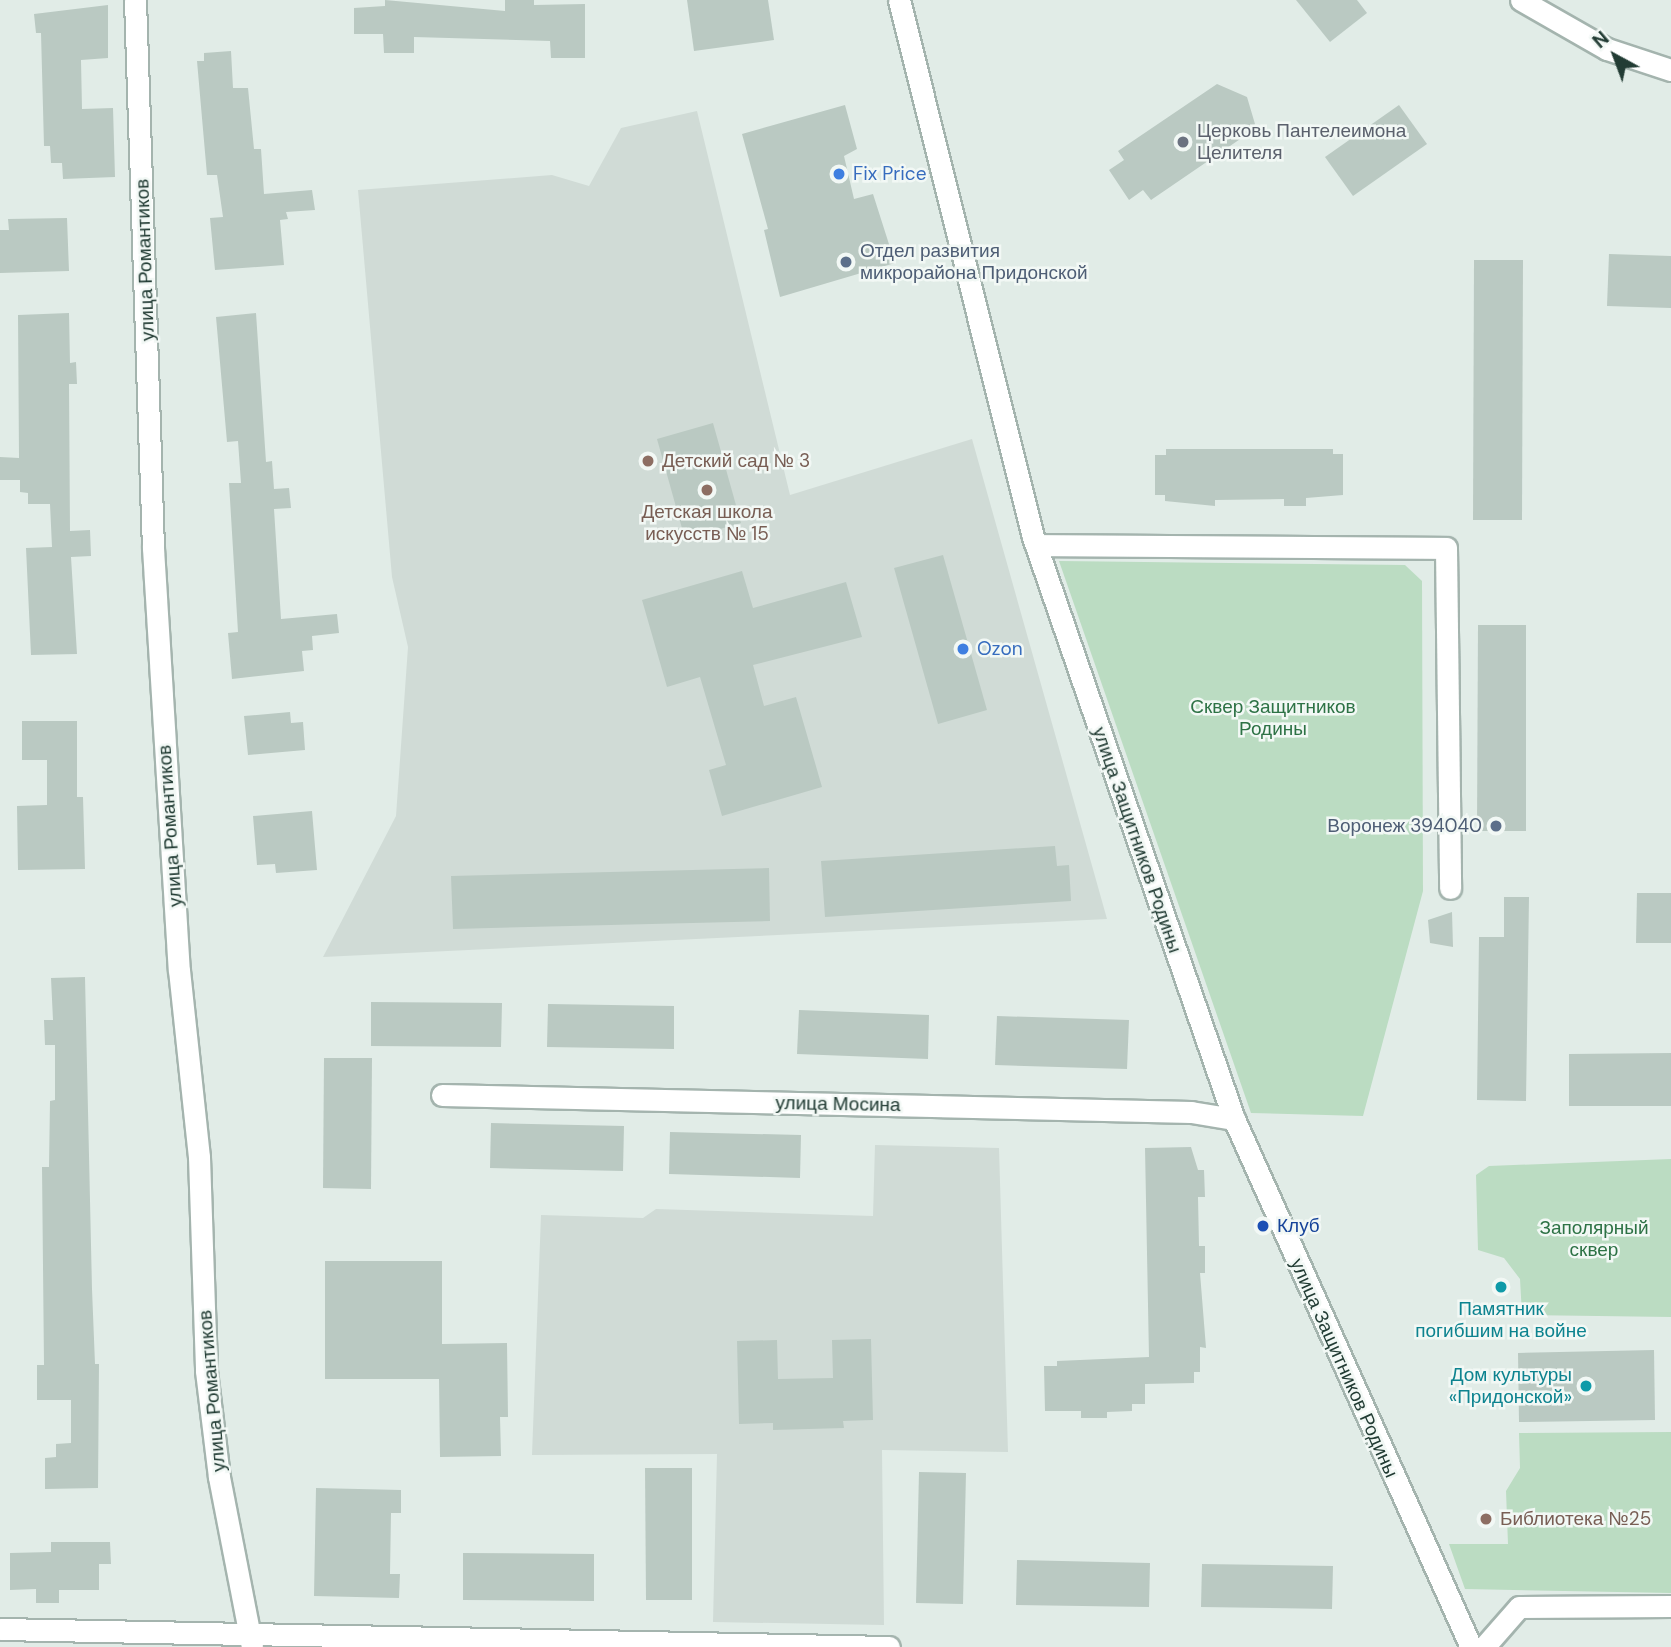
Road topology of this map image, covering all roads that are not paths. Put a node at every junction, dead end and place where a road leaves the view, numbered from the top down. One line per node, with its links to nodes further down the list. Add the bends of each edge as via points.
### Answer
1 (135, 0): 11 (street, улица Романтиков, via 153,548 179,970 199,1157 206,1371 219,1477)
2 (899, 0): 5 (street, улица Защитников Родины)
3 (1521, 0): 4 (street, via 1607,48)
4 (1671, 70)
5 (1036, 544): 6 (street, via 1446,548); 8 (street, улица Защитников Родины)
6 (1450, 888)
7 (442, 1095): 8 (street, улица Мосина, via 1191,1112)
8 (1234, 1119): 13 (street, улица Защитников Родины)
9 (1671, 1606): 14 (street, via 1519,1607)
10 (0, 1629): 11 (street)
11 (252, 1642): 12 (street)
12 (889, 1647)
13 (1471, 1647)
14 (1485, 1647)

